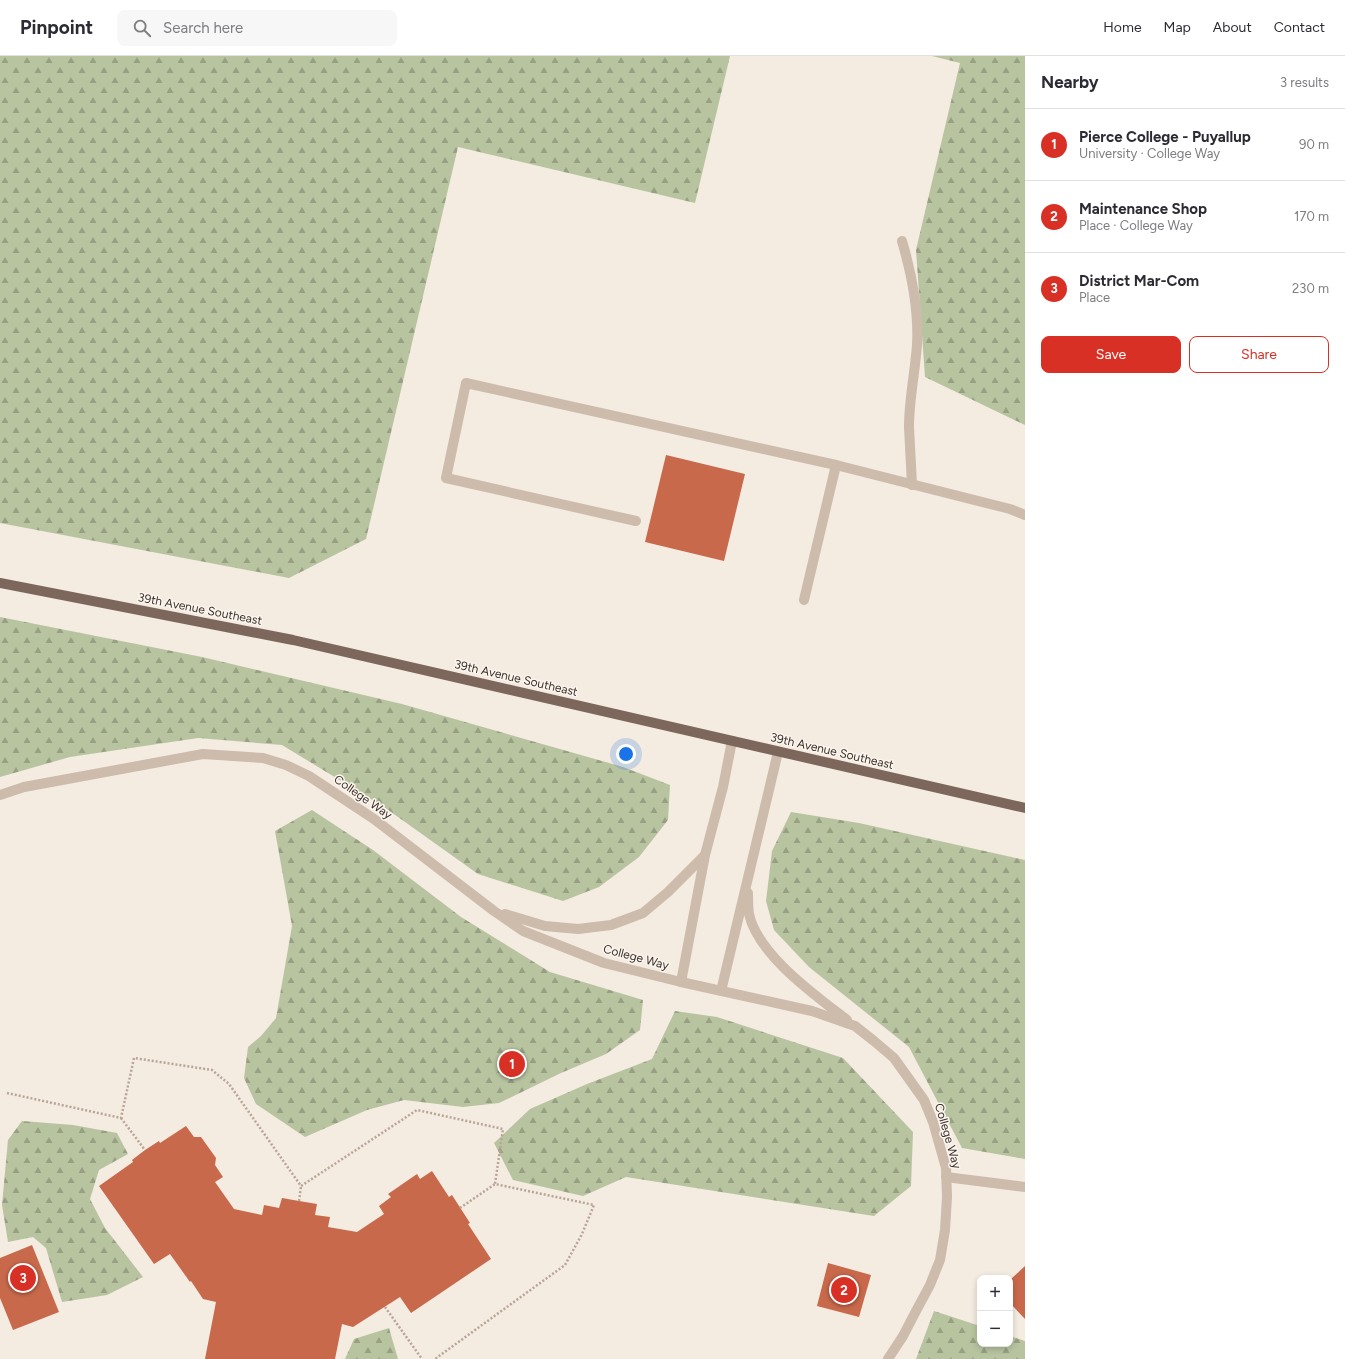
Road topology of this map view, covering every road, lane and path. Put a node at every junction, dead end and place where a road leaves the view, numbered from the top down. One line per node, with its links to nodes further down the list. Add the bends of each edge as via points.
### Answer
1 (902, 241): 3 (street, via 911,272 916,307 917,344 909,427)
2 (836, 465): 3 (street); 5 (street, via 466,383 446,478); 7 (street)
3 (912, 484): 4 (street)
4 (1025, 515)
5 (636, 521)
6 (0, 583): 8 (main road, 39th Avenue Southeast, via 293,640)
7 (804, 600)
8 (732, 741): 9 (main road, 39th Avenue Southeast); 12 (street, College Way)
9 (778, 752): 11 (main road, 39th Avenue Southeast); 13 (street)
10 (0, 794): 14 (street, College Way, via 24,787 203,754 263,758 286,765 315,780 374,819)
11 (1025, 808)
12 (705, 854): 14 (street, via 668,892 643,913 611,925 578,929 544,926); 15 (street, College Way)
13 (748, 876): 16 (street); 17 (street, via 750,915 755,930 766,947 804,986)
14 (494, 911): 15 (street, College Way, via 523,931 604,963)
15 (681, 982): 16 (street, College Way)
16 (721, 990): 17 (street, College Way, via 812,1011)
17 (855, 1026): 21 (street, College Way, via 894,1058 924,1100 933,1122 946,1168)
18 (7, 1094): 19 (path)
19 (121, 1118): 20 (path); 23 (path, via 134,1058 212,1070 229,1084)
20 (145, 1150)
21 (946, 1177): 24 (street); 30 (street, College Way, via 948,1197 940,1260 930,1286)
22 (495, 1184): 23 (path, via 503,1129 417,1110); 26 (path); 29 (path, via 594,1205 565,1265)
23 (301, 1186): 25 (path)
24 (1025, 1187)
25 (299, 1201)
26 (460, 1208)
27 (385, 1307): 28 (path)
28 (422, 1359)
29 (435, 1359)
30 (888, 1359)

